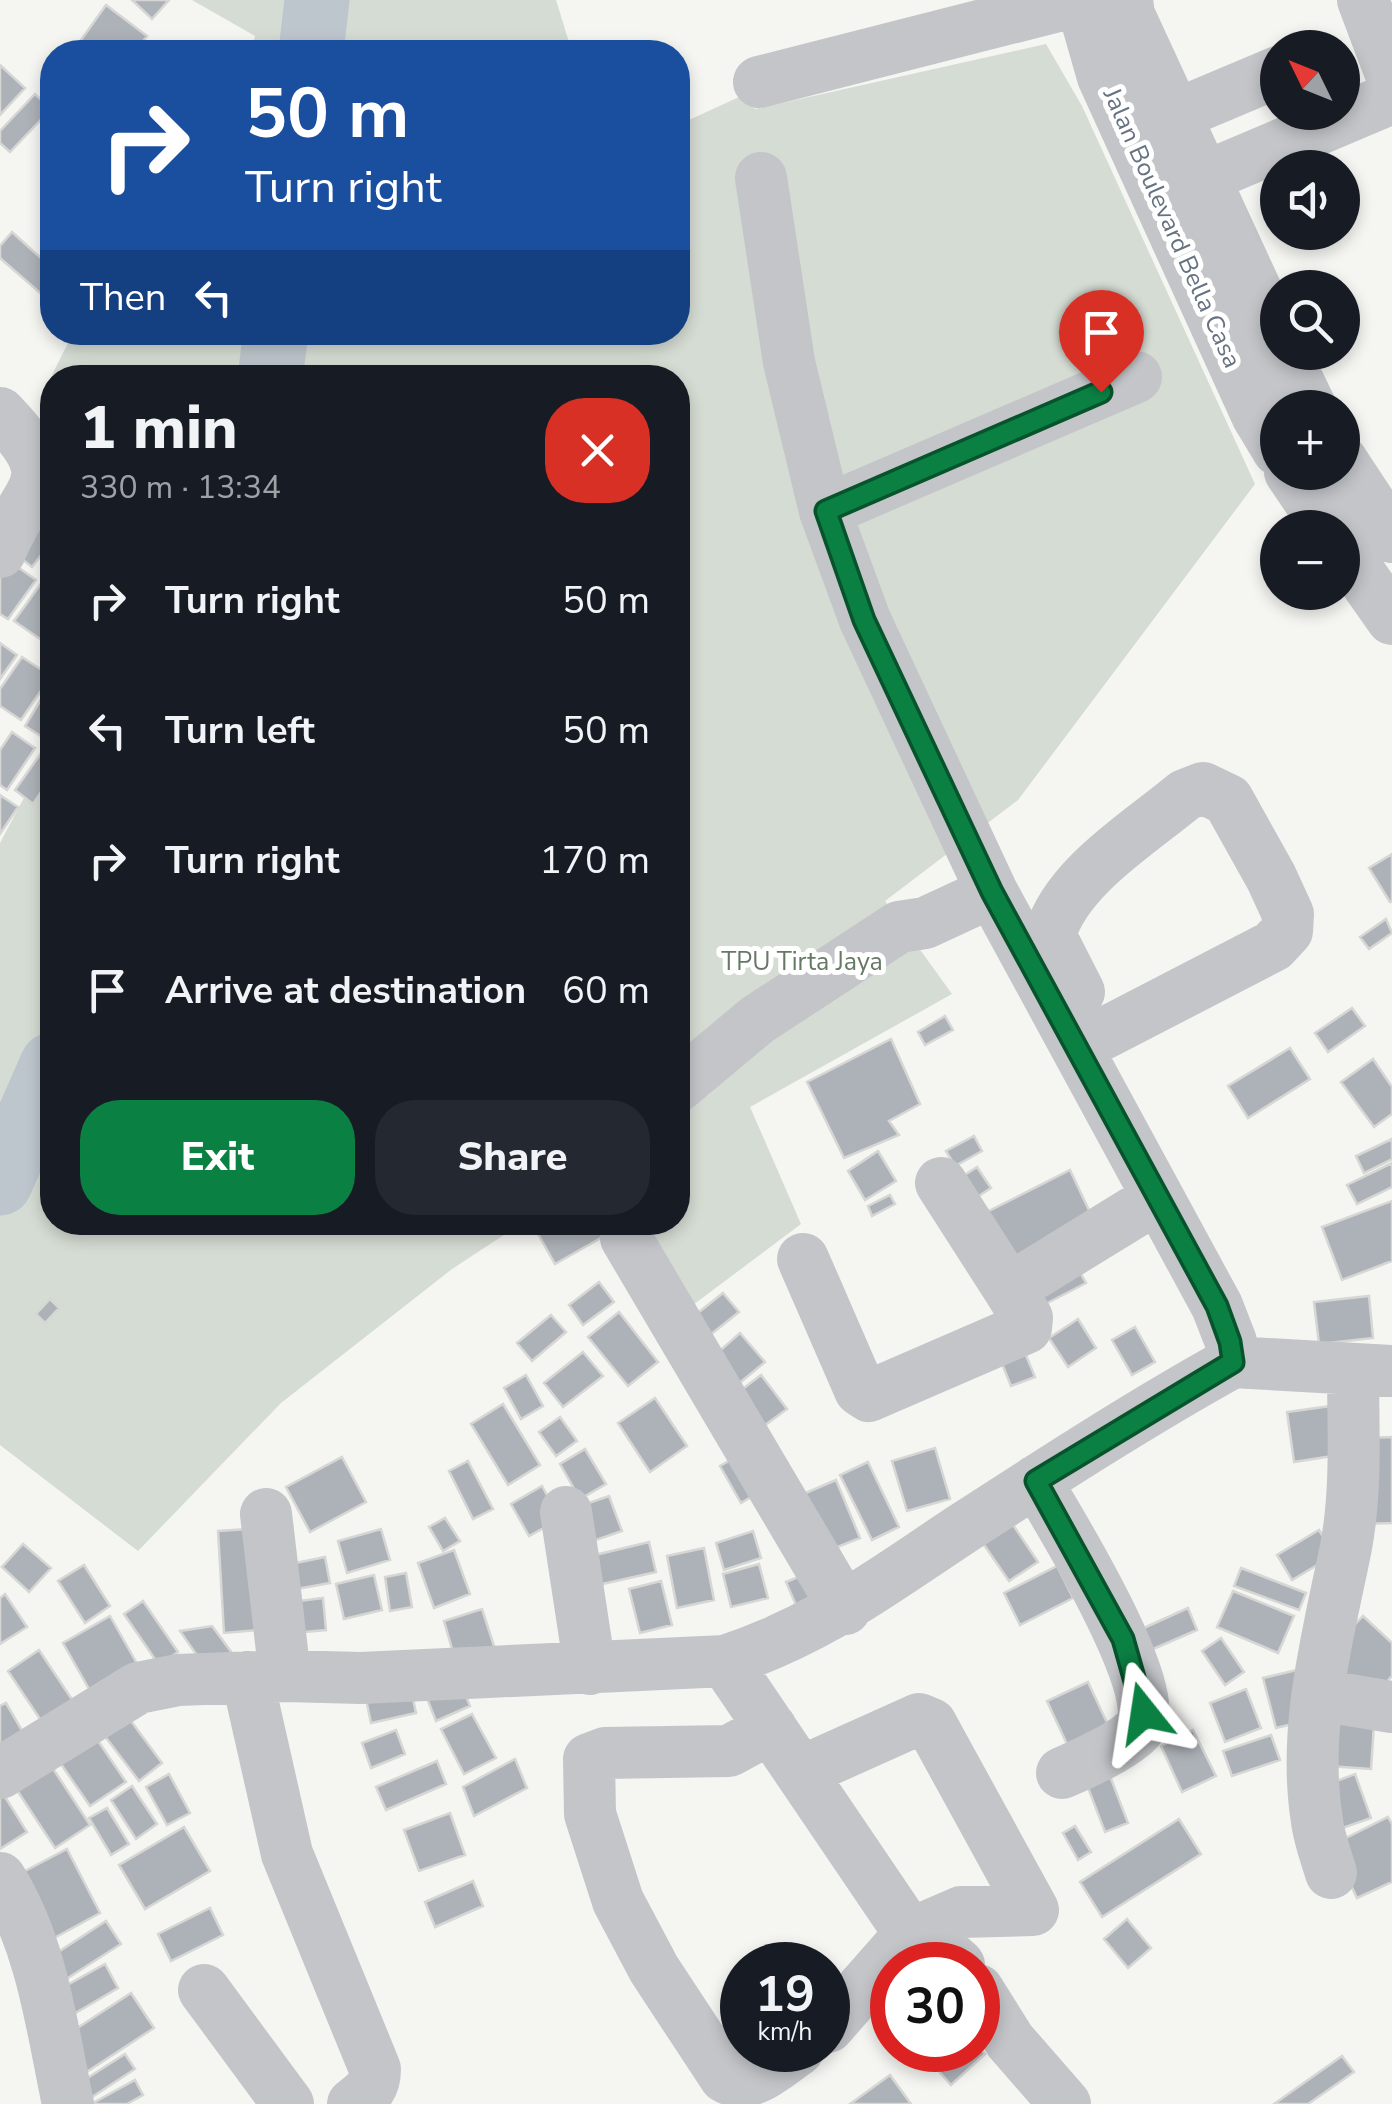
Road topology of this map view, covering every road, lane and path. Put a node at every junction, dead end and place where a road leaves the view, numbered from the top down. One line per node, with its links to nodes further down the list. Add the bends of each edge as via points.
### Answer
1 (1081, 0): 4 (street); 6 (street, Jalan Boulevard Bella Casa, via 1104,77)
2 (1126, 0): 6 (street, Jalan Boulevard Bella Casa)
3 (1260, 79): 6 (street)
4 (759, 82)
5 (1392, 98): 8 (street)
6 (1152, 124): 8 (street, Jalan Boulevard Bella Casa)
7 (761, 178): 14 (street, via 789,362)
8 (1180, 187): 9 (street, Jalan Boulevard Bella Casa); 12 (street, Jalan Boulevard Bella Casa)
9 (1260, 310)
10 (1136, 377): 14 (street)
11 (0, 413): 16 (street, via 30,446 39,470)
12 (1260, 418)
13 (1360, 488): 15 (street)
14 (826, 511): 19 (street, via 864,620)
15 (1392, 537)
16 (0, 552)
17 (1360, 574): 18 (street)
18 (1392, 619)
19 (992, 892): 20 (street); 21 (street, via 898,928 756,1020)
20 (1079, 1036): 20 (street, via 1050,934 1064,901 1185,795 1202,788 1228,800 1271,876 1288,914 1287,931 1273,946); 23 (street)
21 (690, 1076)
22 (941, 1183): 26 (street)
23 (1149, 1184): 26 (street); 27 (street, via 1217,1306)
24 (626, 1238): 32 (street)
25 (803, 1259): 26 (street, via 860,1390 869,1396 1026,1328)
26 (1009, 1289)
27 (1233, 1362): 28 (street); 29 (street)
28 (1372, 1370): 36 (street)
29 (1036, 1481): 32 (street); 40 (street, via 1123,1639 1144,1713 1129,1736)
30 (566, 1512): 34 (street)
31 (266, 1514): 35 (street)
32 (845, 1609): 33 (street)
33 (725, 1661): 34 (street); 38 (street)
34 (590, 1669): 35 (street)
35 (266, 1676): 41 (street, via 138,1688); 54 (street, via 288,1854 375,2069 369,2092)
36 (1319, 1695): 37 (street); 42 (street, via 1314,1799)
37 (1392, 1707)
38 (771, 1728): 39 (street); 49 (street, via 729,1751 604,1753 589,1760 590,1814 618,1902)
39 (801, 1772): 44 (street); 44 (street, via 919,1719 931,1724 1033,1910 961,1912)
40 (1062, 1773)
41 (0, 1774)
42 (1331, 1873)
43 (0, 1878): 52 (street, via 37,1962)
44 (910, 1934): 45 (street); 47 (street)
45 (927, 1942)
46 (204, 1990): 53 (street)
47 (850, 2002)
48 (1000, 2025): 55 (street)
49 (720, 2069)
50 (722, 2072): 51 (street, via 736,2083)
51 (766, 2072)
52 (68, 2104)
53 (288, 2104)
54 (353, 2104)
55 (1065, 2104)

